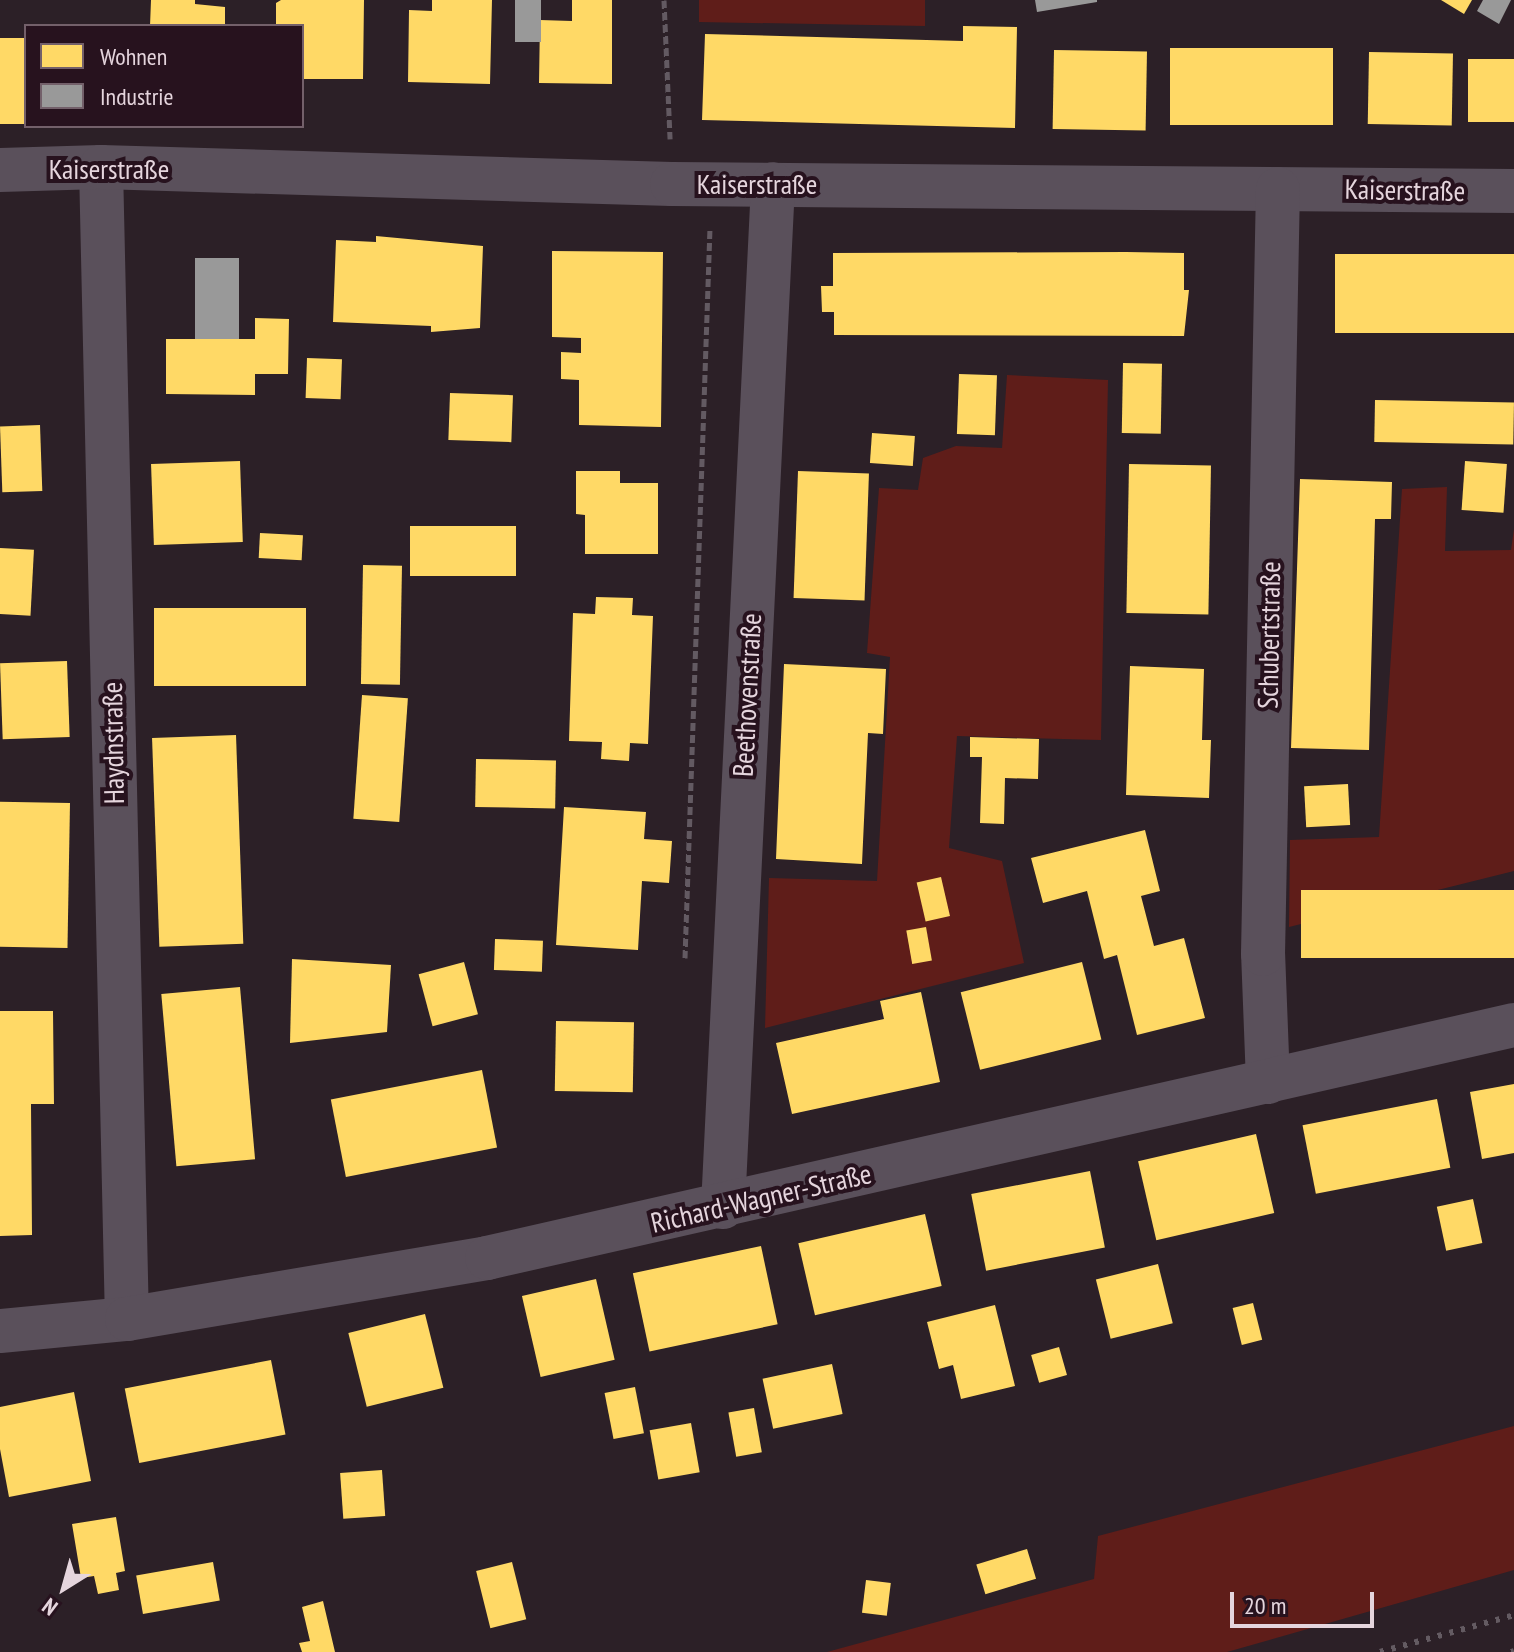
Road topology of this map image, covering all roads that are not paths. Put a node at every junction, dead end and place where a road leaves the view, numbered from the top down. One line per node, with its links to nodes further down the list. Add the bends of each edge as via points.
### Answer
1 (101, 167): 2 (street, Kaiserstraße); 3 (street, Kaiserstraße); 9 (street, Haydnstraße)
2 (0, 170)
3 (773, 184): 4 (street, Kaiserstraße); 8 (street, Beethovenstraße)
4 (1278, 189): 5 (street, Kaiserstraße); 7 (street, Schubertstraße, via 1263,954)
5 (1514, 191)
6 (1514, 1025): 7 (street, Richard-Wagner-Straße)
7 (1268, 1082): 8 (street, Richard-Wagner-Straße)
8 (723, 1207): 9 (street, Richard-Wagner-Straße, via 487,1258)
9 (127, 1319): 10 (street, Richard-Wagner-Straße)
10 (0, 1331)

